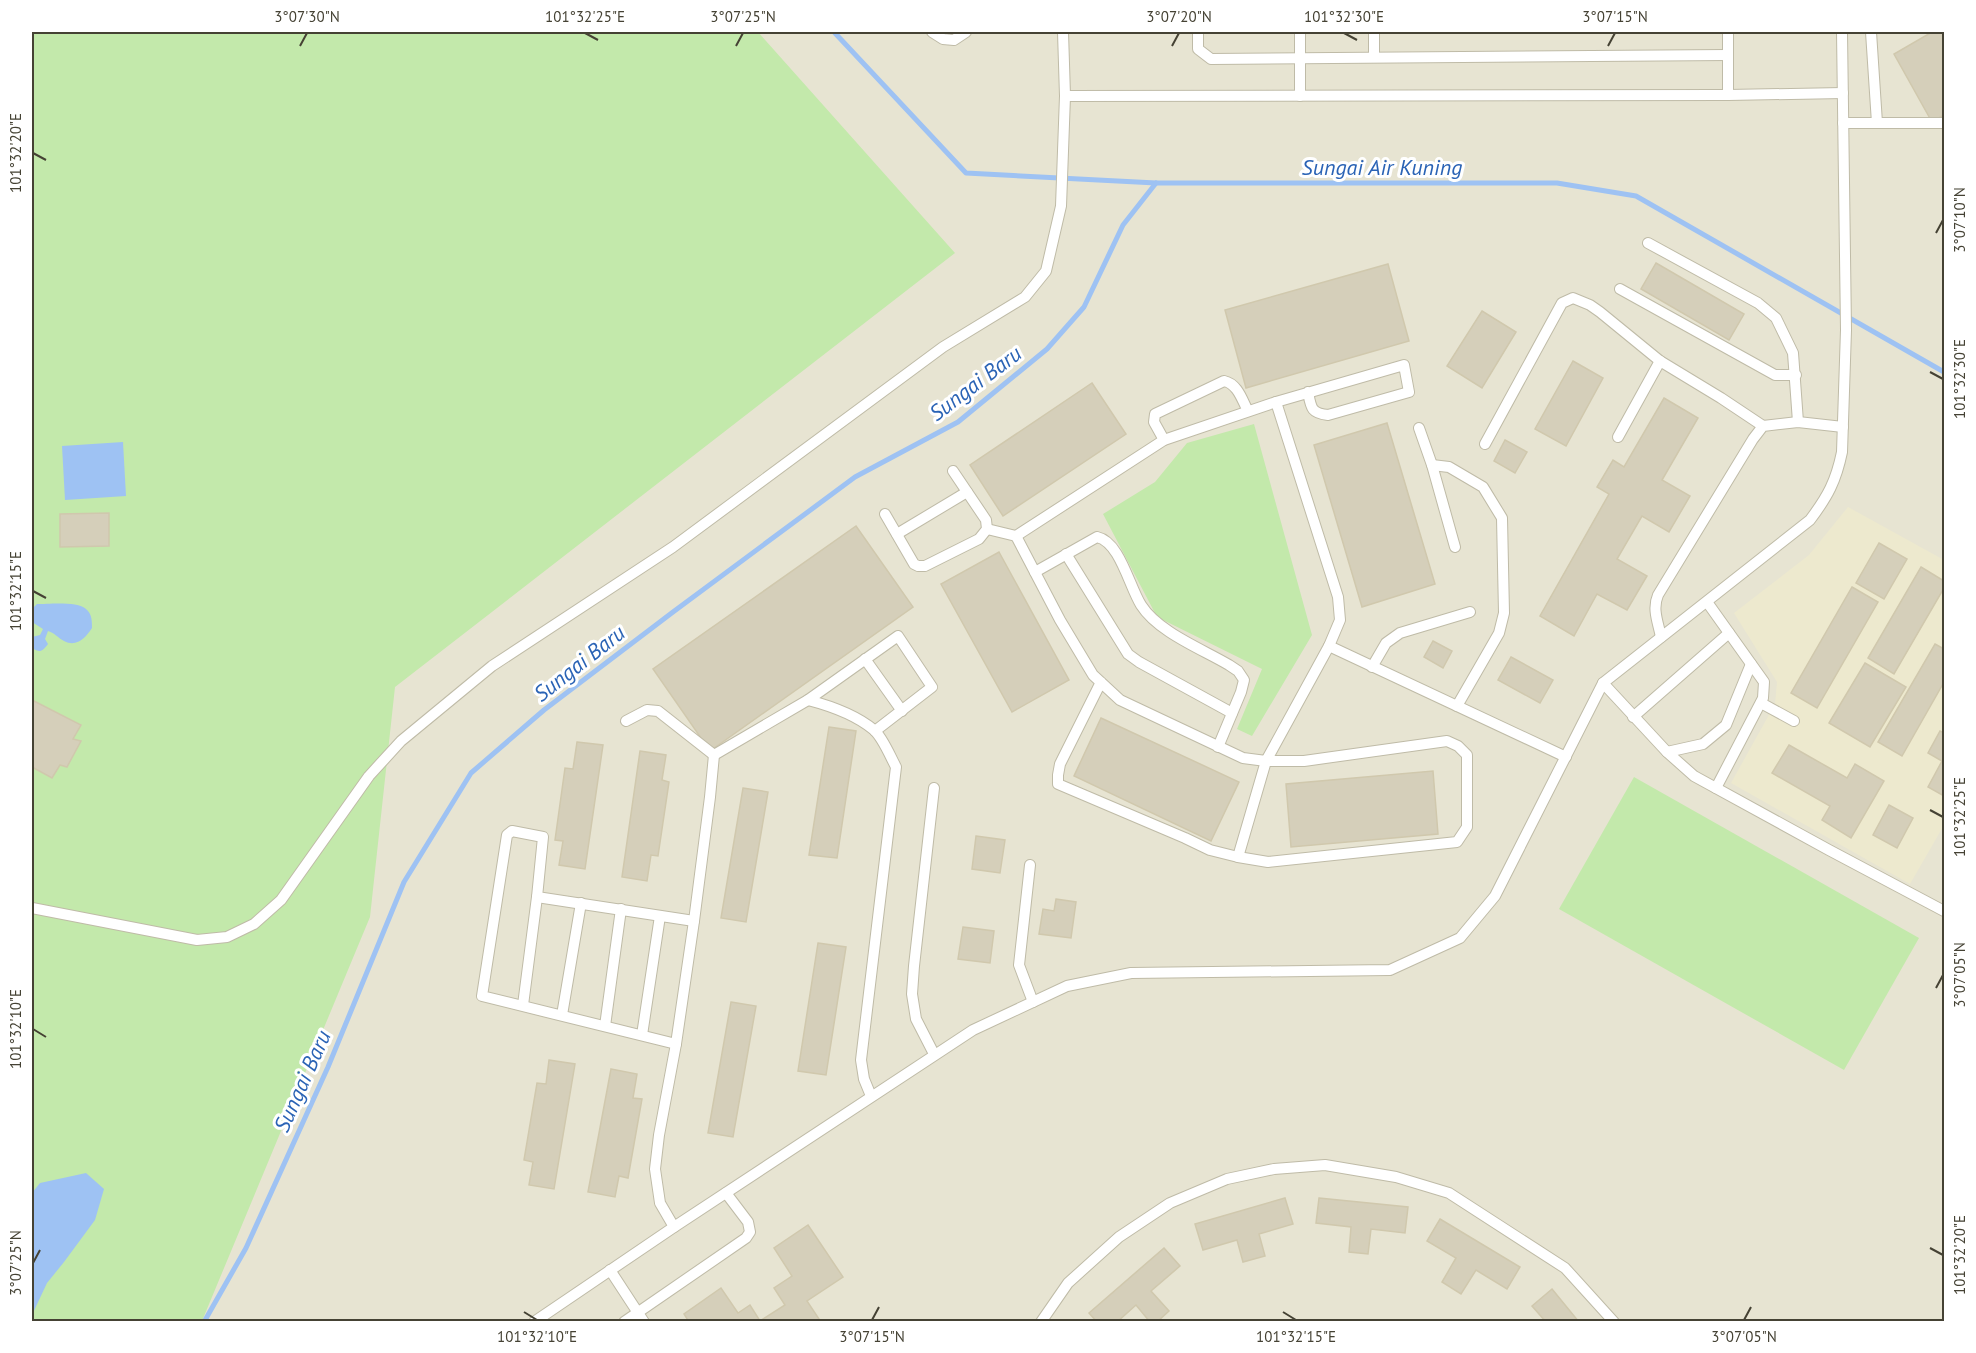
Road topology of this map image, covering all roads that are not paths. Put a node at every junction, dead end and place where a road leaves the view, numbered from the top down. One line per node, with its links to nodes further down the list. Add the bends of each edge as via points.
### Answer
1 (932, 32): 2 (lane, via 954,40)
2 (966, 32)
3 (1063, 32): 15 (lane)
4 (1198, 32): 12 (lane, via 1198,49 1211,59)
5 (1300, 32): 12 (lane)
6 (1374, 32): 11 (lane)
7 (1728, 32): 10 (lane)
8 (1842, 32): 13 (lane)
9 (1871, 32): 18 (lane)
10 (1728, 55): 11 (lane); 14 (lane)
11 (1374, 57): 12 (lane)
12 (1300, 58): 16 (lane)
13 (1843, 93): 14 (lane); 17 (lane)
14 (1728, 95): 16 (lane)
15 (1065, 96): 16 (lane); 74 (lane, via 1061,206 1046,271 1025,297 944,347 673,547 492,666 400,741 369,776 281,900 254,924 226,937 197,940)
16 (1300, 96)
17 (1843, 123): 18 (lane); 29 (lane)
18 (1877, 123): 19 (lane)
19 (1944, 123)
20 (1648, 243): 23 (lane, via 1758,303 1776,318 1793,353)
21 (1620, 289): 23 (lane, via 1775,375)
22 (1660, 362): 28 (lane); 31 (lane); 33 (lane, via 1590,305 1573,298 1562,303)
23 (1796, 375): 27 (lane)
24 (1308, 392): 24 (lane, via 1311,407 1328,416 1409,392 1404,365); 25 (lane)
25 (1276, 402): 26 (lane); 48 (lane, via 1338,597 1340,620)
26 (1248, 411): 32 (lane); 32 (lane, via 1235,387 1224,381 1155,414 1154,422)
27 (1798, 422): 28 (lane); 29 (lane)
28 (1763, 426): 47 (lane, via 1658,595 1654,609)
29 (1843, 427): 44 (lane, via 1838,471 1828,496 1810,520)
30 (1419, 428): 34 (lane)
31 (1618, 437)
32 (1164, 440): 40 (lane)
33 (1485, 444)
34 (1432, 465): 41 (lane); 56 (lane, via 1449,467 1483,488 1502,518 1504,613 1499,633)
35 (953, 471): 36 (lane)
36 (967, 492): 38 (lane, via 986,520); 39 (lane)
37 (885, 514): 39 (lane)
38 (987, 529): 39 (lane, via 979,539 925,566 914,564); 40 (lane)
39 (897, 534)
40 (1016, 536): 43 (lane)
41 (1455, 547)
42 (1066, 554): 43 (lane); 58 (lane, via 1128,654); 58 (lane, via 1097,537 1104,538 1149,617 1238,671 1244,680)
43 (1035, 572): 52 (lane, via 1060,620)
44 (1707, 602): 46 (lane); 47 (lane)
45 (1470, 612): 51 (lane, via 1400,633 1386,643)
46 (1730, 633): 50 (lane); 59 (lane)
47 (1661, 637): 53 (lane)
48 (1329, 646): 51 (lane); 67 (lane)
49 (865, 659): 54 (lane); 57 (lane); 57 (lane, via 898,636 932,687)
50 (1751, 664): 55 (lane, via 1764,682); 64 (lane, via 1726,725 1703,744)
51 (1372, 667): 56 (lane)
52 (1101, 682): 63 (lane, via 1120,700); 70 (lane, via 1060,764 1058,784 1210,850)
53 (1603, 683): 59 (lane); 66 (lane)
54 (808, 700): 62 (lane, via 851,715); 65 (lane)
55 (1761, 703): 61 (lane); 69 (lane)
56 (1456, 706): 66 (lane)
57 (902, 711): 62 (lane)
58 (1232, 713): 63 (lane)
59 (1633, 717): 64 (lane)
60 (626, 721): 65 (lane, via 647,710 658,711)
61 (1794, 722)
62 (875, 731): 86 (lane, via 896,767 861,1060)
63 (1218, 747): 67 (lane, via 1243,758)
64 (1667, 752): 69 (lane, via 1694,776)
65 (714, 755): 78 (lane)
66 (1566, 757): 79 (lane, via 1495,896 1460,938 1390,970 1131,973 1067,986)
67 (1266, 761): 70 (lane); 70 (lane, via 1304,761 1447,741 1467,755 1467,827 1457,842 1268,862)
68 (934, 788): 85 (lane, via 912,994 916,1019)
69 (1716, 788): 76 (lane)
70 (1238, 857)
71 (1030, 865): 79 (lane, via 1019,965)
72 (537, 897): 73 (lane); 80 (lane); 80 (lane, via 543,837 512,831 507,836 482,996)
73 (581, 903): 75 (lane); 81 (lane)
74 (32, 908)
75 (621, 909): 77 (lane); 82 (lane)
76 (1944, 911)
77 (660, 916): 78 (lane); 83 (lane)
78 (694, 921): 84 (lane)
79 (1033, 1002): 85 (lane, via 973,1030)
80 (523, 1005): 81 (lane)
81 (562, 1015): 82 (lane)
82 (605, 1026): 83 (lane)
83 (642, 1035): 84 (lane)
84 (676, 1044): 88 (lane, via 655,1169 660,1203)
85 (934, 1054): 86 (lane)
86 (871, 1096): 87 (lane)
87 (726, 1193): 88 (lane); 90 (lane, via 748,1222 750,1232 746,1238)
88 (674, 1227): 89 (lane)
89 (610, 1270): 90 (lane); 91 (lane)
90 (638, 1312): 92 (lane); 93 (lane)
91 (534, 1322)
92 (624, 1322)
93 (644, 1322)
94 (1041, 1322): 95 (lane, via 1068,1283 1119,1237 1170,1203 1227,1179 1274,1169 1325,1165 1396,1177 1449,1193 1565,1268)
95 (1614, 1322)

